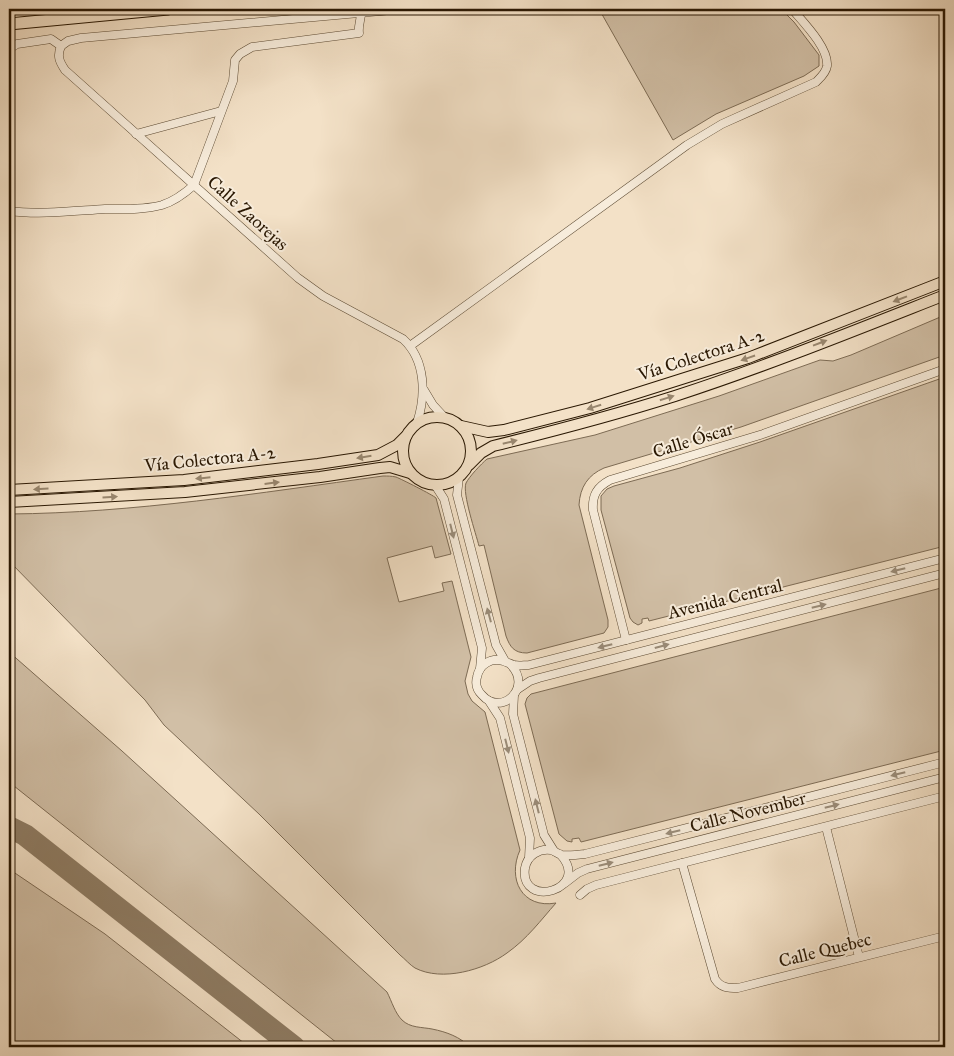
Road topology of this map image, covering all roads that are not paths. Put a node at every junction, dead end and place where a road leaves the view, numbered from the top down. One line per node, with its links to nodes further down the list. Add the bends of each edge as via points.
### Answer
1 (168, 9): 5 (highway)
2 (403, 9): 4 (street)
3 (792, 9): 14 (street, via 824,50 827,67 816,82 722,124 687,145)
4 (361, 13): 6 (street, via 80,38); 8 (street, via 359,33 252,47 240,54 235,60 233,81)
5 (9, 24)
6 (61, 46): 7 (street, via 51,39 17,44); 9 (street, Calle Zaorejas, via 58,55 65,70)
7 (9, 49)
8 (221, 111): 9 (street); 10 (street)
9 (136, 134): 10 (street, Calle Zaorejas)
10 (194, 185): 11 (street, via 185,194 160,206); 14 (street, Calle Zaorejas, via 311,288 403,339)
11 (9, 211)
12 (945, 281): 19 (main road, Vía Colectora A-2, one-way to 19, via 748,358 590,408 504,430 488,432)
13 (945, 295): 21 (main road, Vía Colectora A-2, one-way to 13, via 493,446 675,396)
14 (410, 346): 16 (street, via 416,354)
15 (945, 369): 29 (street, Calle Óscar, via 763,434 603,484 594,495 593,510)
16 (424, 390): 17 (street); 18 (street)
17 (445, 418): 18 (main road, via 426,418); 19 (main road)
18 (418, 423): 20 (main road)
19 (461, 426): 21 (main road, via 470,440)
20 (406, 436): 22 (main road, via 403,455); 25 (main road, Vía Colectora A-2, one-way to 25, via 378,455 318,464 184,480)
21 (468, 465): 23 (main road)
22 (410, 473): 24 (main road, via 426,484); 26 (main road, Vía Colectora A-2, one-way to 22, via 184,492 390,467)
23 (460, 477): 24 (main road); 30 (street, one-way to 23, via 496,645 457,496)
24 (435, 485): 31 (street, one-way to 31, via 444,499 482,648)
25 (9, 490)
26 (9, 502)
27 (945, 558): 29 (street, Avenida Central, one-way to 29)
28 (945, 573): 32 (street, Avenida Central, one-way to 28, via 539,678)
29 (626, 640): 30 (street, Avenida Central, one-way to 30, via 529,665)
30 (508, 663): 31 (street, via 491,661); 32 (street, via 519,678)
31 (480, 669): 33 (street, via 477,687)
32 (516, 692): 33 (street, via 503,702); 38 (street, one-way to 32, via 544,835 513,714)
33 (489, 701): 39 (street, one-way to 39, via 500,718 530,838)
34 (945, 762): 38 (street, Calle November, one-way to 38, via 584,854)
35 (945, 777): 41 (street, Calle November, one-way to 35, via 588,869)
36 (945, 796): 37 (street, Calle November)
37 (826, 827): 40 (street, Calle November); 44 (street)
38 (557, 853): 39 (street, via 540,851); 41 (street, via 564,858 568,869)
39 (529, 858): 41 (street, via 525,872 536,890 551,892)
40 (682, 863): 42 (street, Calle November, via 596,885); 44 (street, Calle Quebec, via 715,979 723,987 738,988)
41 (563, 884)
42 (580, 895)
43 (945, 936): 44 (street, Calle Quebec)
44 (859, 957)

